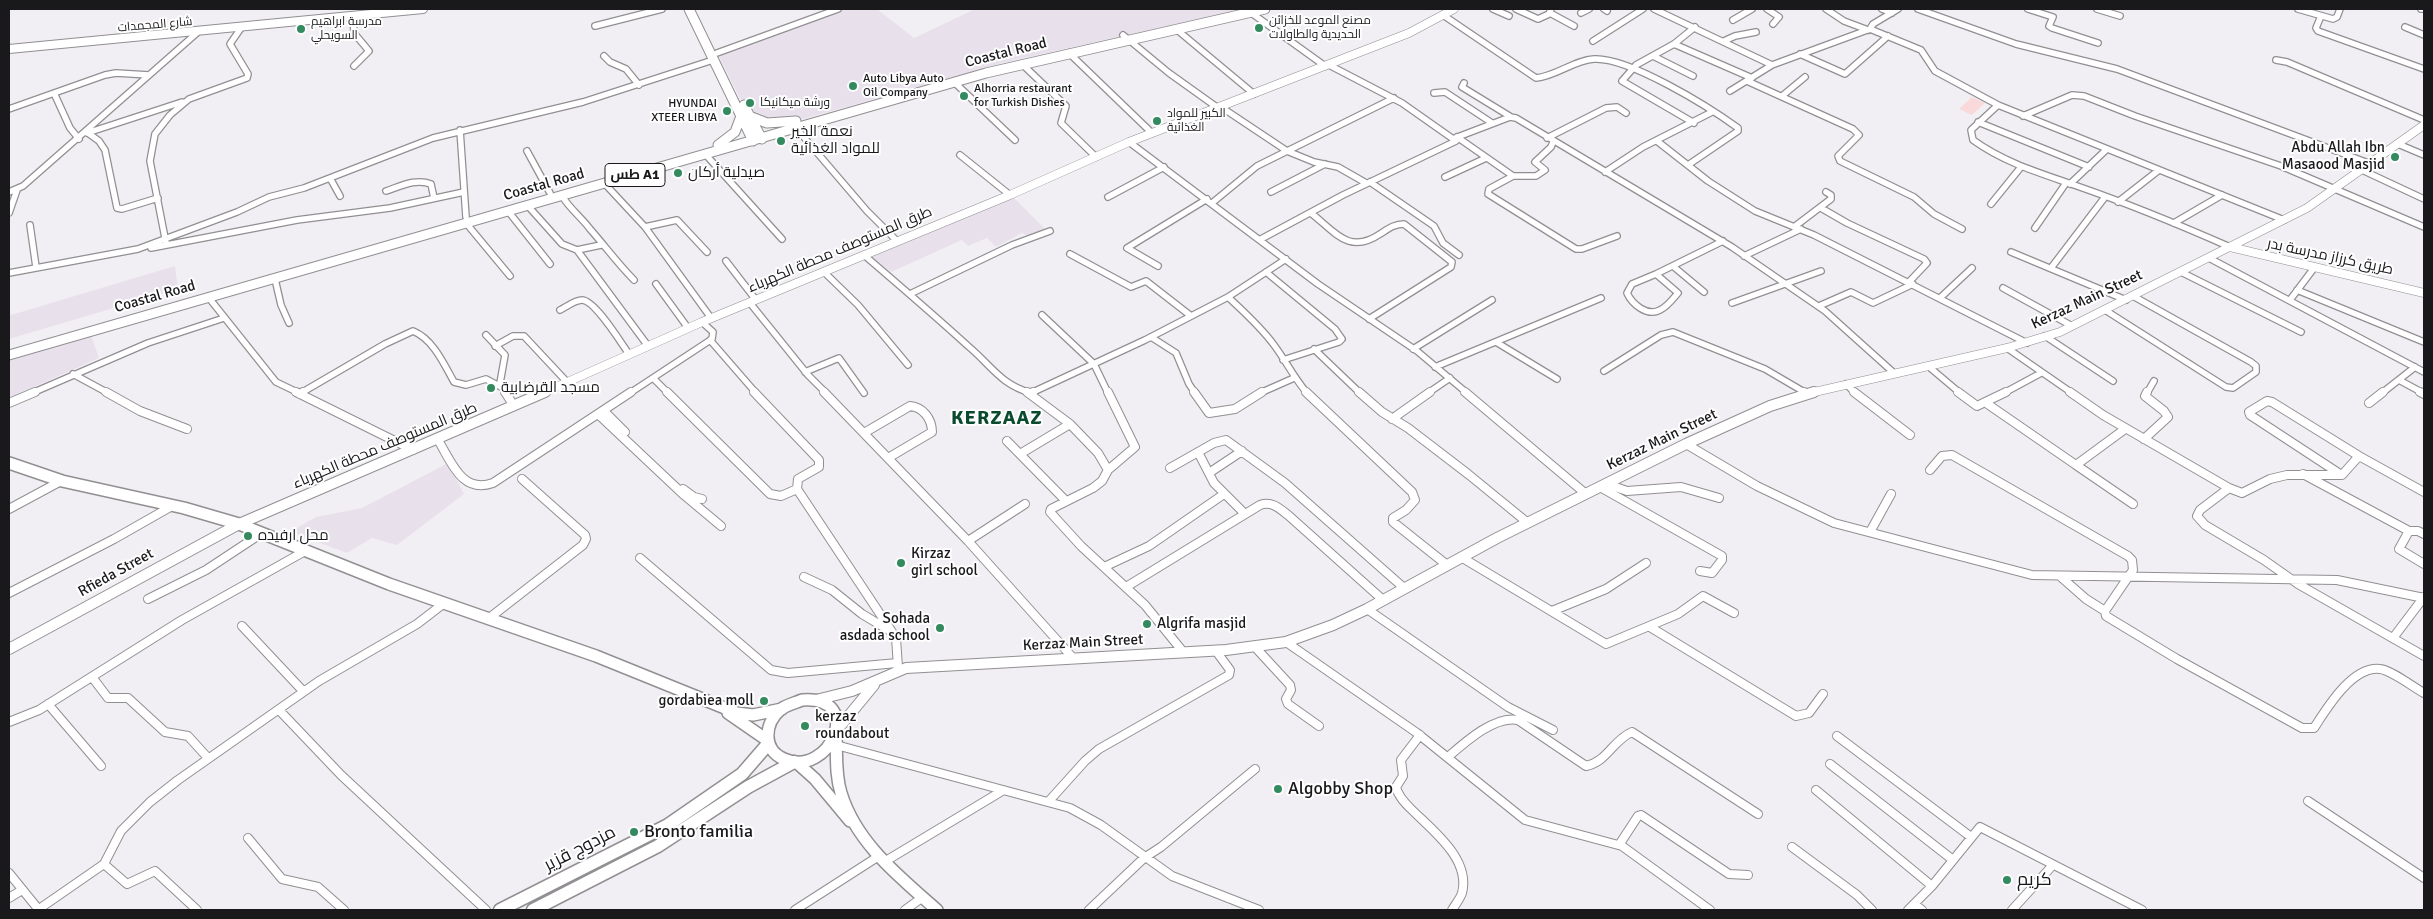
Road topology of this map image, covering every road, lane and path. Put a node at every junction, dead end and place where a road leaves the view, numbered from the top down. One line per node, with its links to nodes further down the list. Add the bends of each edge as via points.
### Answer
1 (423, 9): 29 (main road, شارع المجمدات)
2 (662, 9): 35 (street)
3 (689, 9): 55 (main road)
4 (697, 9): 55 (main road)
5 (821, 9): 26 (street)
6 (838, 9): 26 (street)
7 (1265, 9): 23 (main road, Coastal Road / طس A1)
8 (1493, 9): 30 (street)
9 (1516, 9): 25 (street, via 1536,19)
10 (1589, 9): 27 (street)
11 (1644, 9): 47 (street)
12 (1654, 9): 37 (street)
13 (1752, 9): 33 (street)
14 (1767, 9): 34 (street, via 1779,17)
15 (1827, 9): 41 (street, via 1844,21)
16 (1882, 9): 28 (street)
17 (1898, 9): 28 (street)
18 (1918, 9): 112 (street, via 1986,35 2117,69)
19 (2028, 9): 49 (street, via 2052,17 2050,28)
20 (2097, 9): 31 (street)
21 (2298, 9): 32 (street)
22 (2340, 9): 32 (street, via 2335,19)
23 (1246, 10): 40 (main road, Coastal Road / طس A1); 46 (main road, Coastal Road / طس A1); 61 (street)
24 (1448, 11): 61 (street, طرق المستوصف محطة الكهرباء, via 1409,33); 62 (street, via 1536,78 1593,60 1610,61)
25 (1551, 11): 36 (street)
26 (826, 13): 55 (street)
27 (1581, 13)
28 (1892, 13): 41 (street, via 1873,24)
29 (353, 16): 39 (main road, شارع المجمدات); 60 (street, via 351,28 354,37 369,51)
30 (1509, 16)
31 (2120, 16)
32 (2321, 16): 63 (street, via 2316,28 2318,31)
33 (1733, 20)
34 (1773, 24)
35 (595, 26)
36 (1574, 26)
37 (1694, 27): 48 (street); 50 (street)
38 (2405, 27): 44 (street)
39 (241, 28): 42 (main road, شارع المجمدات); 77 (street, via 230,44 248,74 247,78)
40 (1176, 29): 46 (main road, Coastal Road / طس A1); 74 (street)
41 (1870, 30): 45 (street); 53 (street)
42 (198, 32): 51 (main road, شارع المجمدات); 64 (street)
43 (1756, 32): 48 (street)
44 (2424, 35)
45 (1888, 36): 53 (street, via 1845,74); 78 (street, via 1921,50 1935,71)
46 (1126, 37): 52 (main road, Coastal Road / طس A1); 79 (street, via 1170,73); 89 (main road, Coastal Road / طس A1, via 996,65)
47 (1593, 41)
48 (1724, 41): 59 (street)
49 (2098, 43)
50 (1674, 44): 56 (street); 67 (street)
51 (9, 49)
52 (1069, 53): 58 (main road, Coastal Road / طس A1); 93 (street)
53 (1800, 54): 59 (street)
54 (604, 56): 70 (street, via 626,69)
55 (715, 56): 70 (street); 83 (main road)
56 (1653, 56): 62 (street); 65 (street)
57 (2276, 60): 90 (street, via 2305,69)
58 (1022, 64): 68 (main road, Coastal Road / طس A1); 109 (street, via 1066,106 1060,123)
59 (1772, 64): 67 (street)
60 (354, 66)
61 (1327, 66): 74 (street, طرق المستوصف محطة الكهرباء); 76 (street)
62 (1632, 69): 81 (street); 87 (street, via 1622,80 1624,82)
63 (2424, 69)
64 (149, 75): 72 (street, via 111,74); 92 (street)
65 (1693, 76)
66 (1805, 77): 75 (street)
67 (1750, 80): 71 (street); 75 (street)
68 (954, 82): 89 (main road, Coastal Road / طس A1); 97 (street)
69 (1464, 83): 85 (street, via 1462,86)
70 (639, 85): 91 (street, via 583,102)
71 (1730, 91)
72 (54, 93): 80 (street); 96 (street, via 70,128)
73 (1434, 93): 88 (street, via 1445,92)
74 (1254, 94): 79 (street, طرق المستوصف محطة الكهرباء)
75 (1782, 96): 160 (street, via 1858,133 1838,156 1840,161 1914,197 1934,214)
76 (1394, 98): 95 (street); 104 (street)
77 (189, 99): 92 (street); 140 (street, via 165,120 152,141 150,161)
78 (1998, 105): 84 (street); 86 (street)
79 (1220, 107): 93 (street, طرق المستوصف محطة الكهرباء); 104 (street)
80 (9, 109)
81 (1712, 112): 87 (street); 113 (street, via 1737,126 1738,131)
82 (1626, 113): 98 (street, via 1617,107 1606,108)
83 (745, 116): 89 (main road, via 767,123); 94 (main road); 101 (main road, via 735,132)
84 (2024, 116): 103 (street); 126 (street, via 2072,96 2084,96 2281,166)
85 (1511, 117): 88 (street); 98 (street)
86 (1978, 122): 115 (street, via 1971,130 1972,140); 116 (street)
87 (1694, 123): 99 (street)
88 (1492, 124): 95 (street)
89 (796, 125): 94 (main road, Coastal Road / طس A1); 165 (street, via 867,211)
90 (2423, 125): 102 (street, Kerzaz Main Street)
91 (460, 130): 122 (street); 130 (street)
92 (86, 133): 96 (street); 140 (street, via 99,141 105,150 117,208)
93 (1152, 133): 100 (street, طرق المستوصف محطة الكهرباء)
94 (756, 137): 101 (main road, Coastal Road / طس A1); 106 (main road, Coastal Road / طس A1)
95 (1456, 138): 110 (street); 123 (street, via 1456,141)
96 (79, 139): 127 (street)
97 (1016, 140)
98 (1550, 140): 119 (street); 120 (street, via 1551,147 1535,162 1545,170 1536,176)
99 (1657, 141): 113 (street); 119 (street)
100 (1130, 142): 109 (street, طرق المستوصف محطة الكهرباء); 114 (street)
101 (718, 144): 133 (main road, Coastal Road / طس A1)
102 (2398, 144): 108 (street); 112 (street, Kerzaz Main Street)
103 (2107, 149): 116 (street); 117 (street)
104 (1287, 151): 111 (street); 143 (street, via 1257,166 1234,187)
105 (527, 152): 133 (street)
106 (706, 155): 124 (main road, Coastal Road / طس A1); 163 (street)
107 (960, 155): 134 (street)
108 (2424, 155)
109 (1096, 157): 134 (street, طرق المستوصف محطة الكهرباء)
110 (1486, 158): 120 (street); 121 (street)
111 (1325, 164): 123 (street, via 1342,168); 131 (street)
112 (2371, 164): 118 (street, Kerzaz Main Street)
113 (1688, 165): 156 (street, via 1755,211)
114 (1164, 167): 138 (street); 143 (street)
115 (2020, 167): 125 (street); 145 (street)
116 (2089, 167): 125 (street)
117 (2159, 170): 135 (street); 144 (street)
118 (2362, 170): 126 (street, Kerzaz Main Street); 142 (street)
119 (1605, 172): 166 (street)
120 (1513, 176): 162 (street, via 1489,189 1488,194 1576,249)
121 (1445, 177)
122 (330, 178): 136 (street); 167 (street, via 274,196)
123 (1368, 182): 150 (street); 175 (street, via 1434,226 1443,243)
124 (605, 184): 137 (main road, Coastal Road / طس A1); 155 (street)
125 (2068, 184): 139 (street); 158 (street)
126 (2336, 189): 152 (street, Kerzaz Main Street); 157 (street)
127 (17, 190): 129 (street); 149 (street)
128 (386, 191): 141 (street, via 427,182 431,184)
129 (9, 192)
130 (464, 192): 141 (street); 151 (street)
131 (1271, 192)
132 (1826, 192): 147 (street, via 1832,197)
133 (550, 193): 151 (main road, Coastal Road / طس A1)
134 (1010, 195): 165 (street, طرق المستوصف محطة الكهرباء)
135 (2222, 195): 152 (street); 153 (street)
136 (340, 196)
137 (562, 196): 146 (main road, Coastal Road / طس A1); 168 (street)
138 (1108, 197)
139 (2105, 197): 144 (street); 185 (street)
140 (158, 198): 167 (street)
141 (434, 198): 167 (street)
142 (2424, 199)
143 (1209, 201): 164 (street); 181 (street, via 1127,248)
144 (2118, 202): 153 (street)
145 (1991, 204)
146 (528, 206): 148 (main road, Coastal Road / طس A1); 170 (street, via 562,244)
147 (1820, 208): 156 (street); 197 (street, via 1924,259 1927,263)
148 (508, 211): 151 (main road, Coastal Road / طس A1); 180 (street)
149 (9, 213)
150 (1311, 213): 164 (street); 220 (street, via 1348,243 1354,244 1374,239 1396,224 1404,224 1452,262 1451,267)
151 (466, 220): 193 (street); 194 (main road, Coastal Road / طس A1); 236 (main road, Coastal Road / طس A1)
152 (2284, 220): 169 (street, Kerzaz Main Street)
153 (2174, 223): 169 (street)
154 (30, 226): 182 (street)
155 (645, 227): 171 (street, via 677,220); 219 (street)
156 (1794, 227): 159 (street)
157 (2424, 227)
158 (2036, 228)
159 (1801, 229): 176 (street); 197 (street)
160 (1962, 229)
161 (1050, 231): 203 (street, via 1012,245)
162 (1617, 236)
163 (782, 239)
164 (1261, 239): 178 (street)
165 (897, 241): 173 (street, طرق المستوصف محطة الكهرباء)
166 (1723, 241): 176 (street); 183 (street)
167 (166, 242): 182 (street)
168 (601, 244): 170 (street); 195 (street)
169 (2230, 248): 177 (street, Kerzaz Main Street); 186 (street, طريق كرزاز مدرسة بدر)
170 (577, 250): 234 (street)
171 (707, 252)
172 (2012, 252): 185 (street)
173 (864, 254): 188 (street, طرق المستوصف محطة الكهرباء); 203 (street)
174 (1070, 254): 217 (street, via 1131,287 1146,282 1155,286)
175 (1459, 255)
176 (1744, 256): 196 (street)
177 (2209, 258): 190 (street, Kerzaz Main Street); 210 (street)
178 (1286, 260): 189 (street); 220 (street)
179 (726, 261): 211 (street)
180 (550, 264)
181 (1158, 266)
182 (36, 267): 191 (street)
183 (1674, 267): 192 (street); 201 (street)
184 (1972, 268): 207 (street)
185 (2050, 268): 208 (street)
186 (2314, 268): 200 (street); 202 (street, طريق كرزاز مدرسة بدر)
187 (1821, 271): 196 (street)
188 (824, 272): 211 (street, طرق المستوصف محطة الكهرباء); 243 (street, via 858,305)
189 (1266, 272): 204 (street); 237 (street, via 1340,334 1342,339 1339,342)
190 (2181, 272): 208 (street, Kerzaz Main Street); 225 (street)
191 (9, 273)
192 (1656, 274): 192 (street, via 1678,293 1662,310 1636,306 1627,291 1632,284)
193 (510, 276)
194 (275, 279): 205 (main road, Coastal Road / طس A1); 222 (street)
195 (634, 280)
196 (1783, 283): 212 (street); 213 (street)
197 (1911, 283): 207 (street); 213 (street, via 1873,303 1851,292)
198 (656, 284): 224 (street)
199 (2003, 288): 223 (street)
200 (2297, 290): 210 (street); 231 (street)
201 (1704, 292)
202 (2424, 293)
203 (910, 294): 264 (street, via 1006,383)
204 (1228, 297): 217 (street); 241 (street, via 1257,324)
205 (209, 298): 218 (street); 240 (main road, Coastal Road / طس A1)
206 (1601, 298): 230 (street)
207 (1940, 298): 232 (street)
208 (2130, 298): 215 (street, Kerzaz Main Street); 215 (street, via 2251,362 2256,366 2256,372 2233,388 2226,387)
209 (1492, 300): 238 (street)
210 (2290, 300): 246 (street)
211 (753, 301): 219 (street, طرق المستوصف محطة الكهرباء); 248 (street)
212 (1732, 303)
213 (1819, 306): 250 (street)
214 (560, 310): 239 (street, via 581,300 587,301)
215 (2106, 310): 223 (street, Kerzaz Main Street)
216 (1042, 315): 242 (street)
217 (1191, 316): 228 (street)
218 (224, 318): 252 (street, via 148,343); 265 (street, via 270,377)
219 (711, 318): 221 (street, طرق المستوصف محطة الكهرباء)
220 (1369, 319): 238 (street)
221 (702, 322): 224 (street, طرق المستوصف محطة الكهرباء); 229 (street, via 713,332)
222 (289, 324)
223 (2072, 326): 227 (street, Kerzaz Main Street)
224 (688, 328): 234 (street, طرق المستوصف محطة الكهرباء)
225 (2300, 332)
226 (486, 335): 233 (street)
227 (2045, 336): 232 (street, Kerzaz Main Street); 258 (street)
228 (1151, 337): 242 (street); 254 (street, via 1176,353 1190,384 1209,412 1235,410 1260,393)
229 (710, 340): 253 (street); 301 (street, via 819,460 819,467 798,479)
230 (1496, 342): 245 (street); 256 (street)
231 (2424, 342)
232 (2027, 343): 235 (street, Kerzaz Main Street)
233 (495, 346): 260 (street, via 513,336 524,336); 262 (street, via 505,355)
234 (648, 346): 239 (street, طرق المستوصف محطة الكهرباء)
235 (2007, 348): 244 (street, Kerzaz Main Street); 251 (street)
236 (9, 349)
237 (1314, 349): 241 (street); 273 (street, via 1346,382)
238 (1413, 349): 245 (street)
239 (629, 354): 260 (street, طرق المستوصف محطة الكهرباء)
240 (9, 355)
241 (1283, 360): 254 (street)
242 (1094, 364): 264 (street); 292 (street, via 1134,443 1133,450)
243 (908, 365)
244 (1928, 366): 250 (street, Kerzaz Main Street); 269 (street, via 1971,403 1977,406)
245 (1435, 367): 255 (street)
246 (2415, 367): 249 (street); 257 (street)
247 (1604, 371): 266 (street, via 1662,335 1673,332 1765,370)
248 (805, 372): 263 (street, via 839,358); 277 (street)
249 (2424, 372)
250 (1894, 373): 261 (street, Kerzaz Main Street)
251 (2041, 373): 269 (street); 276 (street)
252 (73, 374): 268 (street); 275 (street, via 140,411)
253 (653, 378): 272 (street); 301 (street, via 770,494 781,496)
254 (1294, 378): 327 (street, via 1332,419 1412,492 1415,500 1393,518 1393,522)
255 (1450, 378): 273 (street); 304 (street)
256 (1557, 379)
257 (2399, 380): 267 (street); 270 (street)
258 (2113, 381)
259 (2154, 381): 279 (street, via 2145,396 2168,417)
260 (567, 382): 271 (street, طرق المستوصف محطة الكهرباء)
261 (1846, 384): 266 (street, Kerzaz Main Street); 278 (street, via 1863,402)
262 (501, 387): 265 (street, via 486,379 457,385 436,352 418,332 413,331); 271 (street)
263 (864, 393)
264 (1031, 393): 274 (street)
265 (300, 394): 283 (street)
266 (1807, 394): 282 (street, Kerzaz Main Street, via 1751,414)
267 (2424, 394)
268 (9, 403)
269 (1986, 403): 290 (street)
270 (2369, 403)
271 (514, 406): 280 (street, طرق المستوصف محطة الكهرباء)
272 (601, 412): 280 (street, via 507,474 482,486 476,487 466,480); 307 (street, via 683,488); 316 (street, via 684,495)
273 (1392, 419): 314 (street)
274 (1070, 424): 286 (street); 292 (street, via 1098,453)
275 (187, 429)
276 (2125, 429): 279 (street); 290 (street)
277 (864, 433): 288 (street); 288 (street, via 910,406 922,411 932,425 932,432)
278 (1910, 435)
279 (2144, 439): 300 (street)
280 (438, 440): 283 (street, طرق المستوصف محطة الكهرباء)
281 (1007, 441): 286 (street)
282 (1686, 444): 299 (street, Kerzaz Main Street); 318 (street, via 1738,476 1799,507 1834,523)
283 (413, 450): 315 (street, طرق المستوصف محطة الكهرباء)
284 (1242, 451): 285 (street, via 1221,440); 294 (street); 335 (street, via 1327,519)
285 (1198, 452): 291 (street); 294 (street)
286 (1020, 454): 308 (street)
287 (2359, 456): 296 (street); 296 (street, via 2270,401 2249,412); 302 (street)
288 (888, 458): 321 (street)
289 (9, 463): 298 (main road)
290 (2076, 465): 310 (street)
291 (1170, 468)
292 (1108, 470): 308 (street, via 1093,488)
293 (1930, 470): 330 (street, via 1946,454 1956,457 2128,556 2133,566)
294 (1209, 473): 303 (street)
295 (2301, 473): 296 (street); 300 (street, via 2270,479 2242,493); 317 (street)
296 (2342, 475)
297 (522, 479): 345 (street, via 586,539 583,545)
298 (62, 480): 311 (main road); 312 (street)
299 (1603, 486): 304 (street, Kerzaz Main Street); 306 (street, via 1627,491 1681,487); 329 (street, via 1722,556 1712,573)
300 (2229, 488): 333 (street, via 2197,514 2198,518)
301 (797, 489): 348 (street)
302 (2424, 492)
303 (1224, 494): 313 (street); 328 (street, via 1149,546)
304 (1586, 494): 314 (street, Kerzaz Main Street)
305 (1891, 494): 318 (street)
306 (1719, 498)
307 (702, 499)
308 (1066, 501): 328 (street, via 1051,509 1052,515)
309 (1025, 504): 321 (street)
310 (2133, 504)
311 (172, 506): 315 (main road); 336 (street)
312 (9, 509)
313 (1244, 514): 334 (street); 339 (street, via 1265,503 1277,506)
314 (1528, 523): 323 (street, Kerzaz Main Street)
315 (239, 524): 319 (main road); 352 (street, Rfieda Street)
316 (721, 526)
317 (2409, 531): 320 (street); 326 (street, via 2399,549)
318 (1870, 532): 332 (street, via 2032,574)
319 (262, 533): 322 (main road); 337 (street, via 206,570)
320 (2424, 534)
321 (968, 541): 356 (street)
322 (307, 550): 340 (main road); 359 (street, via 182,620)
323 (1461, 557): 327 (street, Kerzaz Main Street); 342 (street)
324 (640, 558): 357 (street, via 771,670 788,673)
325 (1646, 563): 342 (street, via 1606,590)
326 (2424, 564)
327 (1447, 565): 335 (street, Kerzaz Main Street)
328 (1104, 567): 334 (street)
329 (1700, 571)
330 (2130, 574): 332 (street); 333 (street); 343 (street)
331 (804, 577): 348 (street, via 832,590)
332 (2061, 577): 343 (street)
333 (2289, 579): 338 (street, via 2347,581); 349 (street)
334 (1126, 587): 354 (street, via 1164,626)
335 (1404, 588): 339 (street, Kerzaz Main Street)
336 (9, 593)
337 (148, 598)
338 (2424, 598): 349 (street)
339 (1383, 600): 341 (street, Kerzaz Main Street)
340 (443, 604): 345 (main road); 360 (street, via 417,624)
341 (1367, 609): 350 (street, Kerzaz Main Street); 370 (street, via 1508,707)
342 (1552, 611): 347 (street, via 1606,644)
343 (2105, 611): 361 (street, via 2108,618 2131,632 2302,728 2314,728 2338,692 2368,669 2382,669)
344 (1734, 612): 347 (street, via 1703,596 1678,614)
345 (488, 619): 364 (main road, via 596,656)
346 (242, 626): 360 (street)
347 (1650, 627): 362 (street, via 1796,716 1806,716 1811,712)
348 (892, 632): 357 (street, via 896,638)
349 (2393, 638): 355 (street)
350 (1286, 642): 351 (street, Kerzaz Main Street); 371 (street)
351 (1255, 647): 353 (street, Kerzaz Main Street); 369 (street, via 1290,685 1286,699 1288,704)
352 (9, 649)
353 (1216, 651): 354 (street, Kerzaz Main Street); 383 (street, via 1230,670 1229,675 1099,749)
354 (1184, 653): 356 (street, Kerzaz Main Street)
355 (2424, 656)
356 (1073, 658): 357 (street, Kerzaz Main Street)
357 (898, 666): 358 (street, Kerzaz Main Street)
358 (884, 676): 363 (street, Kerzaz Main Street, via 852,691); 373 (street, Kerzaz Main Street, via 869,689)
359 (92, 677): 365 (street); 376 (street, via 108,698 128,698 166,732 188,736)
360 (303, 691): 367 (street)
361 (2424, 693)
362 (1823, 694)
363 (816, 700): 366 (main road, via 798,701); 373 (main road, via 832,708 837,718)
364 (708, 701): 366 (main road, via 748,714); 374 (main road)
365 (48, 704): 368 (street); 379 (street)
366 (782, 709): 374 (main road, via 768,726)
367 (279, 710): 376 (street); 407 (street, via 341,775)
368 (9, 722)
369 (1319, 726)
370 (1553, 730)
371 (1420, 735): 375 (street); 415 (street, via 1401,760 1403,776 1396,787 1397,792 1436,833 1460,868 1463,886)
372 (1837, 736): 387 (street)
373 (836, 737): 377 (main road, via 820,754); 382 (street); 386 (main road, via 838,783)
374 (767, 742): 377 (main road, via 774,755); 408 (main road, مزدوج قزير, via 742,774 668,825)
375 (1448, 757): 385 (street, via 1476,732 1509,718 1518,720 1586,766 1597,764 1625,734 1632,732); 389 (street, via 1525,820)
376 (208, 758): 394 (street, via 132,819 114,841)
377 (795, 762): 386 (main road, via 815,779); 409 (main road, مزدوج قزير, via 762,777 672,838)
378 (1830, 764): 393 (street)
379 (101, 766)
380 (1255, 768): 391 (street)
381 (1816, 790): 399 (street)
382 (1002, 791): 383 (street); 392 (street)
383 (1049, 801): 391 (street, via 1101,825)
384 (2308, 801): 398 (street)
385 (1758, 814)
386 (853, 824): 392 (main road)
387 (1971, 837): 393 (street); 395 (street, via 1980,827)
388 (248, 838): 406 (street, via 282,880 318,887)
389 (1619, 845): 397 (street, via 1641,815 1729,874); 416 (street)
390 (1792, 847): 417 (street, via 1857,895)
391 (1144, 858): 413 (street); 414 (street, via 1172,876)
392 (882, 859): 401 (main road); 410 (street)
393 (1953, 860): 399 (street)
394 (104, 864): 404 (street); 405 (street, via 127,884 155,871)
395 (2052, 866): 419 (street); 420 (street)
396 (9, 873): 400 (street)
397 (1748, 875)
398 (2424, 878)
399 (1932, 886): 403 (street)
400 (22, 890): 402 (street); 404 (street)
401 (922, 897): 411 (street); 412 (main road)
402 (9, 898)
403 (1911, 907): 418 (street)
404 (39, 910)
405 (197, 910)
406 (344, 910)
407 (486, 910)
408 (500, 910)
409 (533, 910)
410 (795, 910)
411 (905, 910)
412 (937, 910)
413 (1089, 910)
414 (1259, 910)
415 (1452, 910)
416 (1710, 910)
417 (1872, 910)
418 (1922, 910)
419 (2012, 910)
420 (2142, 910)

